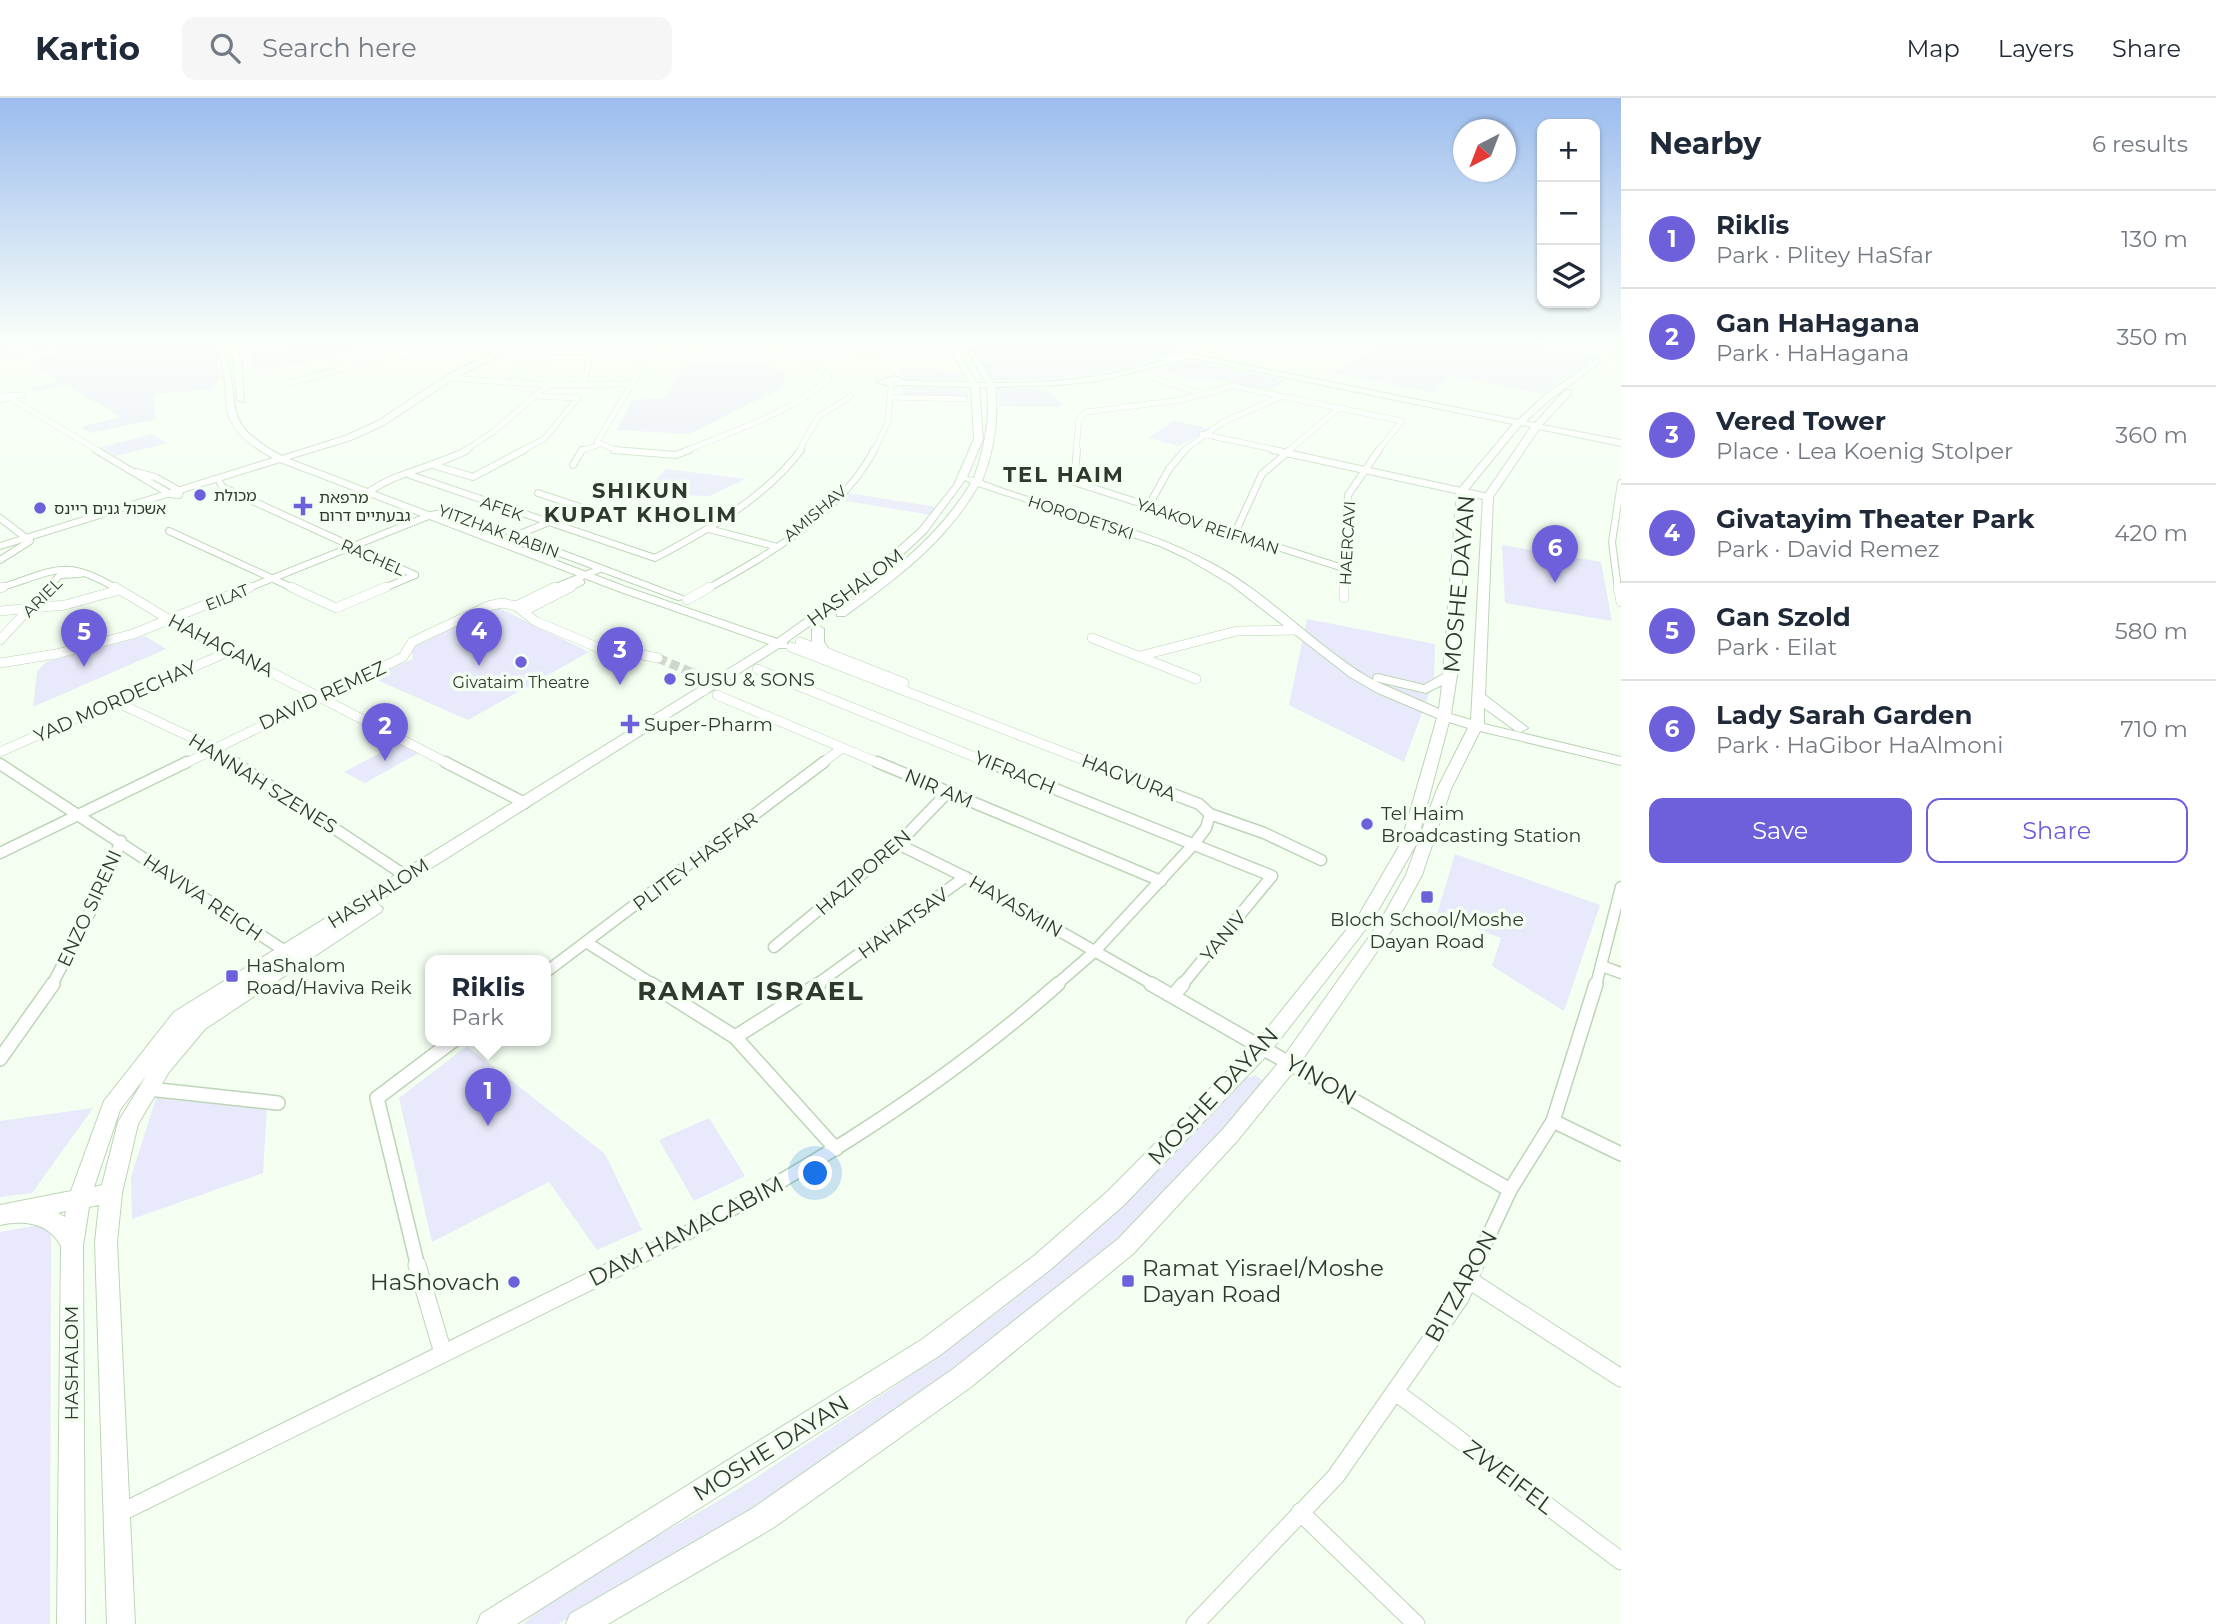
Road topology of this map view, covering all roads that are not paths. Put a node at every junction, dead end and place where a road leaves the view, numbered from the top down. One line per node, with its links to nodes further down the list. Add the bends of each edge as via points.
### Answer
1 (38, 413): 40 (street)
2 (233, 413): 28 (main road, YITZHAK RABIN, via 246,438)
3 (245, 413): 26 (main road, YITZHAK RABIN, via 246,423)
4 (397, 413): 27 (main road)
5 (408, 413): 30 (main road, via 391,424)
6 (517, 413): 32 (street, via 501,429)
7 (566, 413): 32 (street, via 544,439 473,477)
8 (616, 413): 25 (street)
9 (774, 413): 25 (street, via 676,455 619,452)
10 (824, 413): 52 (street, AFEK, via 796,458)
11 (888, 413): 59 (street, AMISHAV, via 887,425 861,473)
12 (978, 413): 36 (main road, HASHALOM)
13 (991, 413): 36 (main road, HASHALOM, via 992,440)
14 (1085, 413): 44 (street, YAAKOV REIFMAN, via 1079,419 1074,482)
15 (1238, 413): 23 (street)
16 (1333, 413): 29 (street)
17 (1364, 413): 34 (street, HAERCAVI, via 1402,421)
18 (1471, 413): 21 (main road)
19 (1531, 413): 21 (main road, MOSHE DAYAN)
20 (1548, 413): 22 (main road, MOSHE DAYAN)
21 (1519, 423): 22 (main road); 41 (main road, MOSHE DAYAN)
22 (1536, 426): 24 (main road); 43 (main road, MOSHE DAYAN)
23 (1202, 434): 29 (street); 44 (street, via 1172,464)
24 (1621, 443)
25 (598, 444): 31 (street, via 582,450)
26 (273, 446): 27 (main road); 30 (main road, YITZHAK RABIN)
27 (323, 446): 30 (main road)
28 (260, 447): 30 (main road, YITZHAK RABIN); 33 (main road, via 264,458)
29 (1285, 453): 34 (street); 54 (street, via 1262,474)
30 (290, 459): 33 (main road); 37 (main road); 39 (main road, YITZHAK RABIN)
31 (573, 465)
32 (436, 466): 35 (street)
33 (251, 468): 40 (main road)
34 (1364, 469): 41 (street); 62 (street, HAERCAVI, via 1348,495)
35 (410, 475): 39 (street); 49 (street, AFEK)
36 (973, 479): 75 (main road, HASHALOM, via 965,503 929,544); 76 (main road, HORODETSKI, via 1188,554 1213,567); 80 (main road, HASHALOM, via 913,542); 89 (main road, HORODETSKI, via 1169,542 1219,563)
37 (220, 483): 40 (main road); 60 (street, RACHEL)
38 (1621, 483): 48 (street)
39 (373, 489): 45 (main road, YITZHAK RABIN); 46 (main road, YITZHAK RABIN)
40 (174, 491): 56 (main road)
41 (1462, 491): 43 (street); 88 (main road, MOSHE DAYAN)
42 (538, 493): 49 (street, via 583,508)
43 (1488, 497): 93 (main road, MOSHE DAYAN)
44 (1148, 506): 54 (street, YAAKOV REIFMAN)
45 (449, 512): 46 (street, EILAT); 55 (main road, YITZHAK RABIN)
46 (430, 515): 57 (main road, YITZHAK RABIN); 60 (street, EILAT)
47 (0, 517): 56 (street)
48 (1617, 517): 50 (street)
49 (546, 523): 52 (street, AFEK, via 648,558); 55 (street)
50 (1610, 525): 51 (street); 70 (street, via 1610,556)
51 (1621, 527)
52 (709, 529): 59 (street)
53 (169, 531): 65 (street)
54 (1234, 535): 62 (street, YAAKOV REIFMAN)
55 (515, 536): 57 (street); 63 (main road, YITZHAK RABIN)
56 (29, 538): 58 (main road); 61 (street)
57 (495, 540): 63 (main road, YITZHAK RABIN)
58 (0, 546)
59 (774, 546): 69 (street, AMISHAV)
60 (351, 547): 65 (street, EILAT); 65 (street, RACHEL, via 415,575 336,608)
61 (0, 559)
62 (1343, 568): 68 (street, HAERCAVI)
63 (591, 573): 69 (main road, YITZHAK RABIN); 71 (street, DAVID REMEZ); 77 (main road, YITZHAK RABIN)
64 (93, 575): 66 (street, HAHAGANA, via 66,567); 67 (street, HAHAGANA); 72 (street, ARIEL, via 60,575)
65 (275, 577): 74 (street, EILAT)
66 (0, 589)
67 (119, 590): 72 (street); 74 (street, HAHAGANA)
68 (1344, 598)
69 (687, 600): 80 (main road, YITZHAK RABIN)
70 (1621, 602)
71 (520, 608): 84 (street, via 535,621 618,656); 92 (street, DAVID REMEZ, via 502,603 488,606 412,642 403,657)
72 (29, 610): 73 (street); 79 (street, ARIEL)
73 (0, 611)
74 (170, 620): 81 (street, HAHAGANA); 85 (street, EILAT, via 95,645)
75 (818, 629): 80 (main road, HASHALOM); 82 (main road)
76 (1296, 630): 83 (street, via 1237,631); 96 (main road, HORODETSKI, via 1355,675 1391,693)
77 (748, 631): 80 (main road, YITZHAK RABIN); 86 (main road, via 757,645)
78 (1092, 638): 83 (street)
79 (0, 640)
80 (789, 642): 82 (street, HAGVURA); 86 (main road, HASHALOM); 95 (street, HAGVURA)
81 (230, 651): 92 (street, HAHAGANA); 94 (street, YAD MORDECHAY)
82 (824, 651): 95 (street, HAGVURA, via 901,681)
83 (1140, 656): 90 (street)
84 (658, 658)
85 (0, 663)
86 (756, 664): 91 (main road, HASHALOM); 111 (street, YIFRACH)
87 (693, 673): 91 (street, via 705,680)
88 (1451, 675): 89 (main road, via 1426,689); 96 (main road, MOSHE DAYAN)
89 (1376, 678): 96 (main road, HORODETSKI)
90 (1196, 679)
91 (710, 693): 100 (street, NIR AM); 106 (main road, HASHALOM); 133 (main road, HASHALOM, via 198,1024)
92 (321, 696): 99 (street, DAVID REMEZ); 106 (street, HAHAGANA)
93 (1480, 698): 97 (main road, MOSHE DAYAN); 98 (main road)
94 (114, 701): 99 (street, HANNAH SZENES); 101 (street, YAD MORDECHAY)
95 (934, 701): 108 (street, HAGVURA, via 1199,804)
96 (1446, 710): 97 (main road); 130 (main road, MOSHE DAYAN, via 1409,843 1391,878 1366,917)
97 (1478, 719): 98 (main road); 103 (main road); 132 (main road, MOSHE DAYAN, via 1444,789 1414,875 1386,926)
98 (1521, 728): 102 (main road)
99 (212, 747): 107 (street, DAVID REMEZ); 114 (street, HANNAH SZENES)
100 (842, 748): 105 (street, NIR AM); 120 (street, PLITEY HASFAR)
101 (0, 752)
102 (1621, 753)
103 (1621, 761)
104 (0, 764): 107 (street, ENZO SIRENI)
105 (948, 792): 110 (street, HAZIPOREN); 117 (street, NIR AM)
106 (525, 803): 114 (main road, HASHALOM)
107 (79, 813): 109 (street, ENZO SIRENI); 112 (street, DAVID REMEZ)
108 (1210, 814): 111 (street, DAM HAMACABIM); 113 (street, HAGVURA)
109 (121, 841): 122 (street, HAVIVA REICH); 131 (street, ENZO SIRENI, via 51,987)
110 (898, 844): 116 (street, HAYASMIN); 121 (street, HAZIPOREN)
111 (1194, 844): 115 (street, YIFRACH); 117 (street, DAM HAMACABIM)
112 (0, 853)
113 (1321, 860)
114 (407, 876): 122 (main road, HASHALOM)
115 (1272, 876): 127 (street, YANIV)
116 (965, 877): 123 (street, HAYASMIN); 128 (street, HAHATSAV, via 828,978)
117 (1161, 881): 123 (street, DAM HAMACABIM)
118 (1621, 887): 119 (street, BITZARON)
119 (1619, 905): 124 (street, BITZARON)
120 (586, 942): 125 (street, PLITEY HASFAR); 128 (street)
121 (774, 947)
122 (285, 951): 140 (main road, HASHALOM, via 181,1017 137,1070 111,1107)
123 (1094, 952): 127 (street, YINON); 136 (street, DAM HAMACABIM, via 1023,1015 925,1090)
124 (1602, 966): 126 (street); 135 (street, BITZARON)
125 (551, 968)
126 (1621, 973)
127 (1173, 996): 130 (street, YINON)
128 (735, 1037): 136 (street)
129 (445, 1046): 145 (street, via 377,1098 408,1233)
130 (1264, 1046): 132 (street, YINON); 153 (main road, MOSHE DAYAN, via 1116,1198 1043,1262 930,1349)
131 (0, 1059)
132 (1291, 1061): 138 (street, YINON); 154 (main road, MOSHE DAYAN, via 1231,1134 1126,1246 973,1369 763,1518)
133 (149, 1088): 134 (street); 139 (main road, HASHALOM, via 128,1122)
134 (278, 1103)
135 (1553, 1121): 137 (street); 138 (street, BITZARON)
136 (836, 1149): 145 (street, DAM HAMACABIM, via 695,1230)
137 (1621, 1154)
138 (1510, 1190): 144 (street, BITZARON)
139 (111, 1193): 140 (main road); 149 (main road, HASHALOM, via 106,1242)
140 (79, 1200): 141 (main road); 143 (main road, HASHALOM)
141 (23, 1212): 142 (main road); 143 (main road, via 56,1222 65,1229)
142 (0, 1215)
143 (72, 1246): 151 (main road, HASHALOM)
144 (1469, 1280): 146 (street); 147 (street, BITZARON)
145 (443, 1353): 149 (street, DAM HAMACABIM)
146 (1621, 1378)
147 (1397, 1393): 148 (street, BITZARON, via 1336,1476); 150 (street, ZWEIFEL)
148 (1300, 1512): 155 (street, BITZARON); 156 (street)
149 (116, 1515): 152 (main road, HASHALOM)
150 (1621, 1561)
151 (71, 1624)
152 (121, 1624)
153 (491, 1624)
154 (580, 1624)
155 (1195, 1624)
156 (1416, 1624)

